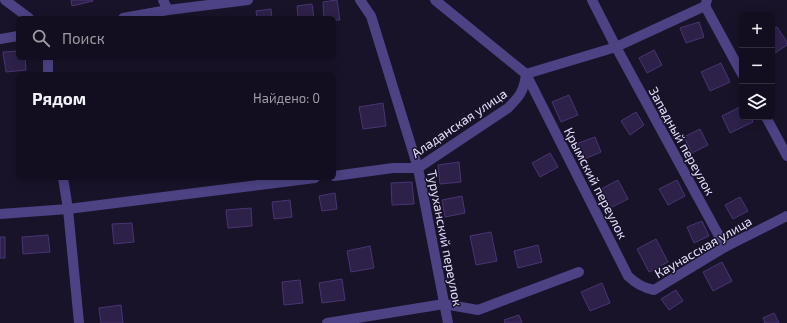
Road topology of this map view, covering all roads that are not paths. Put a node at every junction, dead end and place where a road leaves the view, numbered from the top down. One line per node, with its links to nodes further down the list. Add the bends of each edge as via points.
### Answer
1 (5, 0): 9 (street)
2 (163, 0): 8 (street)
3 (248, 0): 8 (street)
4 (360, 0): 20 (street, Туруханский переулок, via 371,16)
5 (435, 0): 17 (street)
6 (592, 0): 13 (street, Западный переулок)
7 (706, 3): 13 (street); 15 (street)
8 (168, 10): 10 (street)
9 (26, 16)
10 (134, 16)
11 (16, 36): 12 (street)
12 (0, 38)
13 (616, 48): 17 (street); 27 (street, Западный переулок)
14 (48, 60): 16 (street)
15 (739, 68)
16 (48, 72)
17 (526, 74): 20 (street, Аладанская улица, via 525,87 520,97 508,108); 29 (street, Крымский переулок, via 628,276 640,286)
18 (768, 120): 19 (street)
19 (787, 156)
20 (418, 168): 21 (street, Аладанская улица, via 393,168); 30 (street, Туруханский переулок)
21 (336, 176)
22 (63, 180): 24 (street)
23 (299, 180): 24 (street)
24 (68, 209): 25 (street); 31 (street)
25 (0, 214)
26 (787, 216): 27 (street, Каунасская улица)
27 (725, 247): 29 (street, Каунасская улица)
28 (579, 272): 30 (street, via 478,310)
29 (654, 290)
30 (444, 304): 32 (street); 33 (street, Туруханский переулок)
31 (79, 323)
32 (327, 323)
33 (448, 323)

